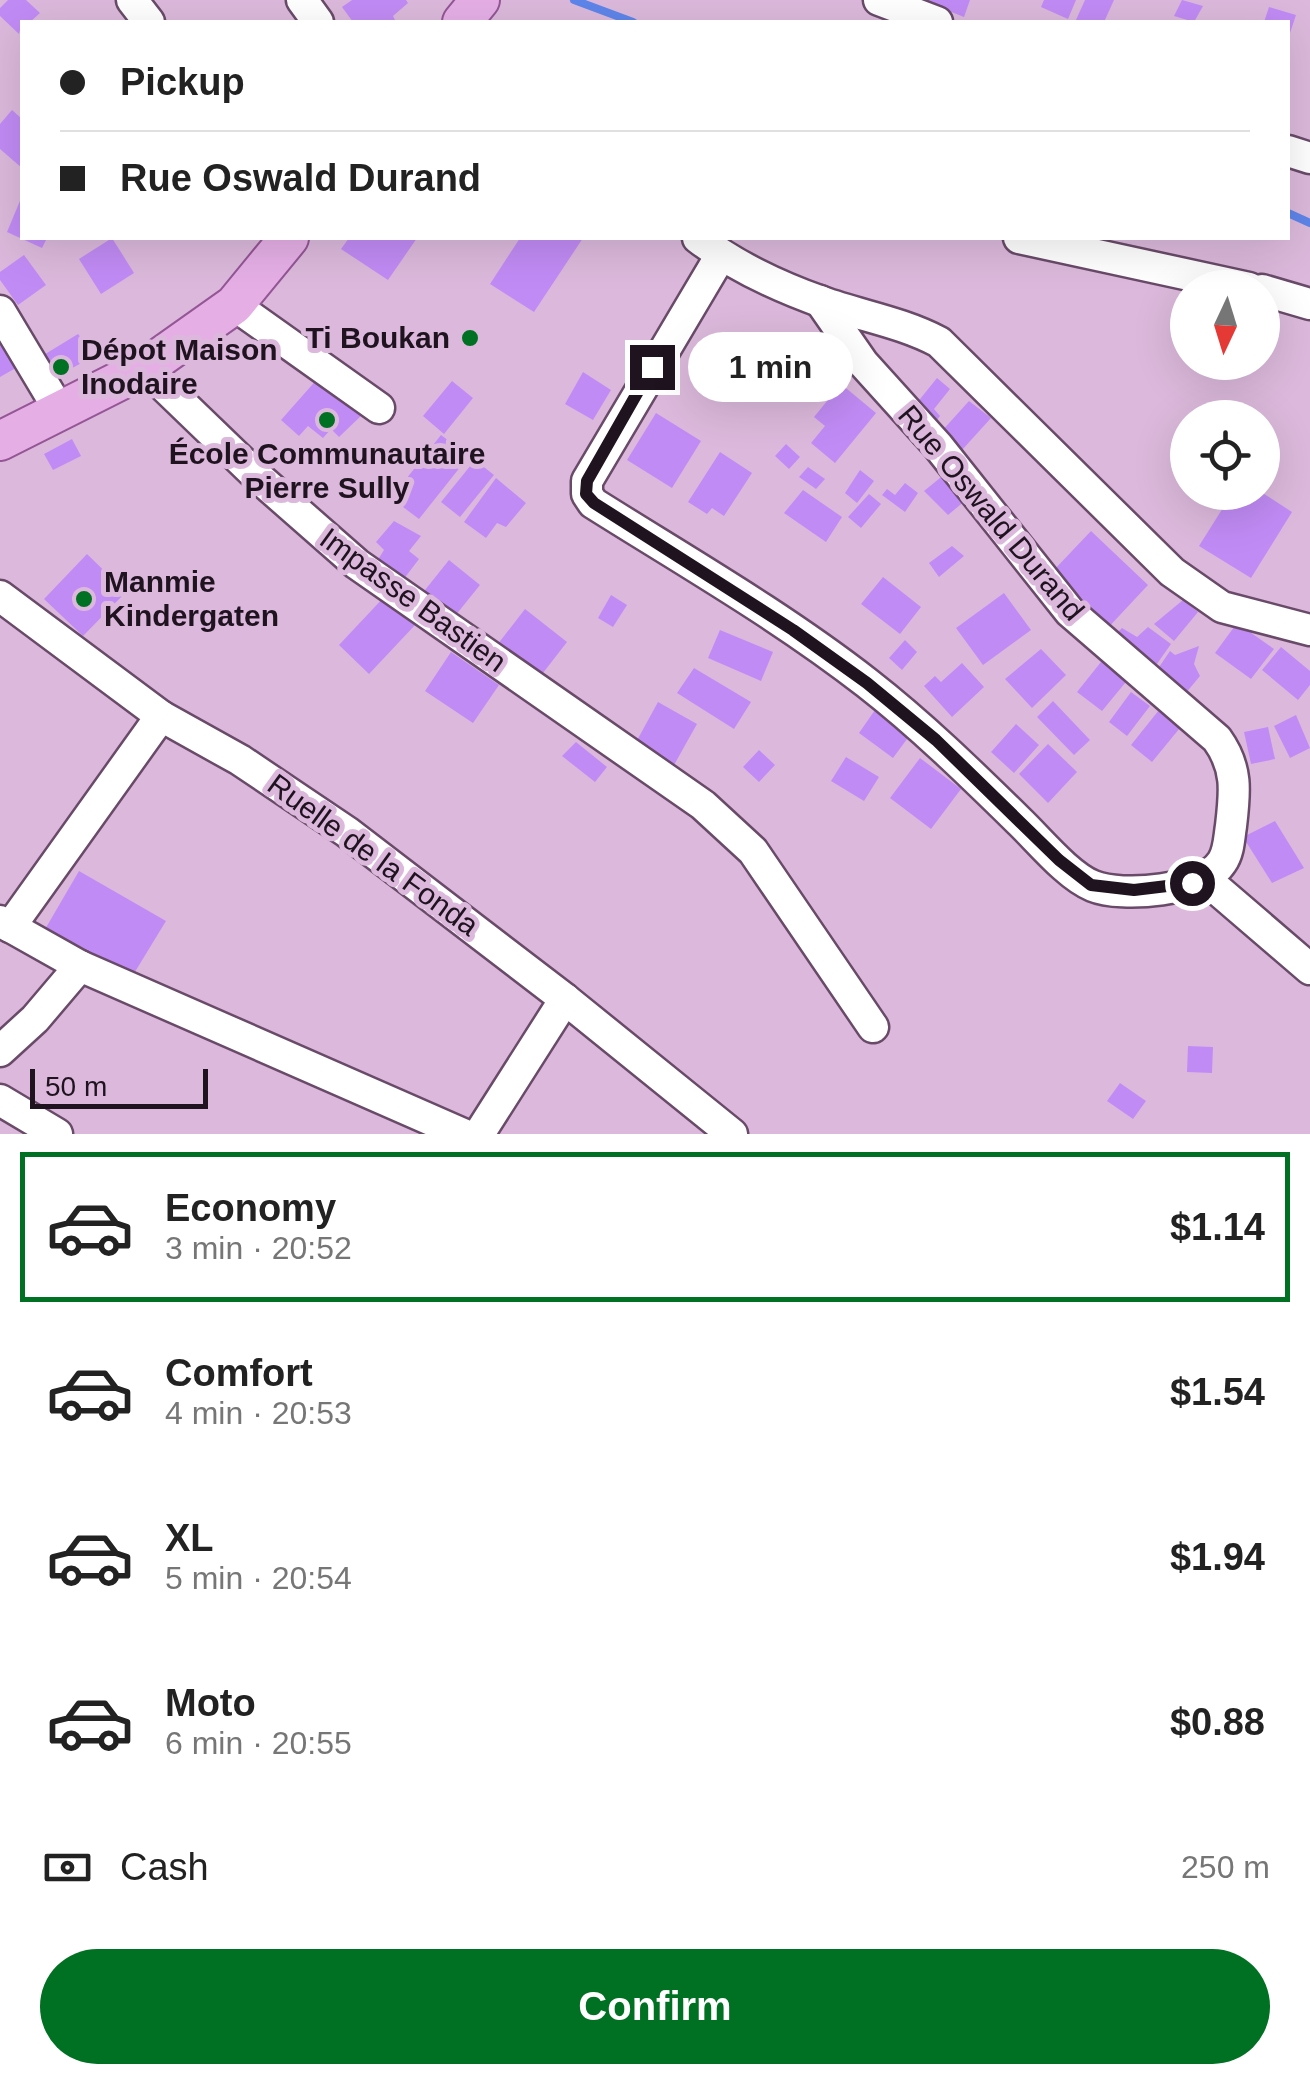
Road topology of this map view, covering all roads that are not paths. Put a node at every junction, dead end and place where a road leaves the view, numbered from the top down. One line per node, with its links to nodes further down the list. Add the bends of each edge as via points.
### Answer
1 (480, 0): 3 (main road)
2 (879, 0): 4 (street)
3 (464, 20)
4 (932, 20)
5 (286, 240): 12 (main road)
6 (1028, 240): 8 (street)
7 (710, 246): 10 (street); 21 (street, via 586,494 867,683 1091,885 1179,886)
8 (1170, 271)
9 (1280, 294): 11 (street)
10 (820, 301): 19 (street, via 939,342 1172,572 1222,607); 21 (street, Rue Oswald Durand, via 862,363 938,446 1070,612 1229,756 1236,777 1228,849)
11 (1310, 304)
12 (234, 305): 14 (main road); 15 (street)
13 (0, 311): 16 (street)
14 (145, 368): 16 (main road); 26 (street, Impasse Bastien, via 357,564 703,806 753,852)
15 (379, 408)
16 (60, 412): 17 (main road)
17 (0, 441)
18 (0, 596): 20 (street, Ruelle de la Fonda)
19 (1310, 630)
20 (161, 716): 22 (street); 25 (street, Ruelle de la Fonda, via 347,832)
21 (1213, 871): 24 (street)
22 (5, 924): 23 (street)
23 (80, 966): 27 (street); 30 (street)
24 (1310, 969)
25 (565, 999): 31 (street); 32 (street, Ruelle de la Fonda)
26 (873, 1027)
27 (0, 1051)
28 (0, 1100): 29 (street)
29 (56, 1134)
30 (462, 1134)
31 (479, 1134)
32 (732, 1134)

